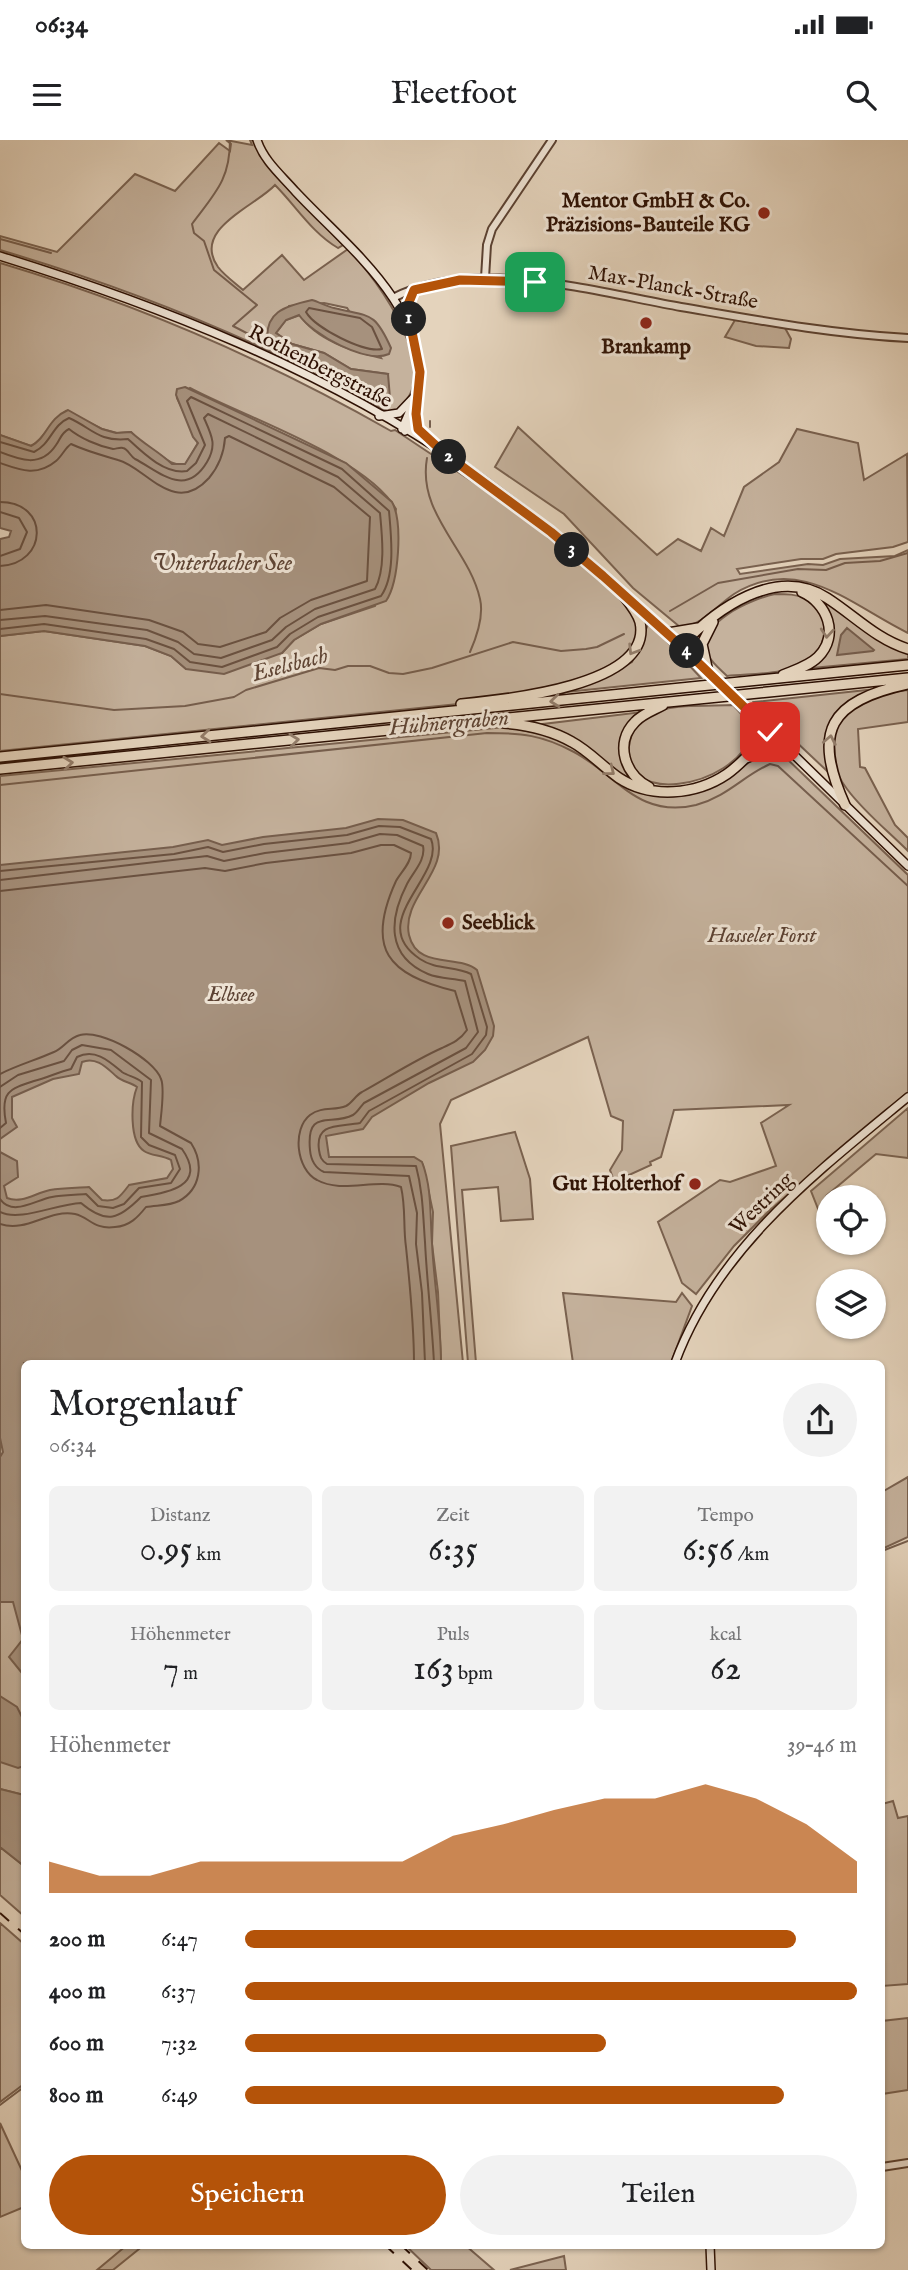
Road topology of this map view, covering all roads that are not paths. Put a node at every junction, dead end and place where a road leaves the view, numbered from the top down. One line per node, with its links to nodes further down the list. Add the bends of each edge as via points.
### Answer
1 (257, 140): 6 (main road, via 270,164)
2 (552, 140): 4 (street, via 492,229)
3 (0, 256): 11 (main road, Rothenbergstraße, via 218,334)
4 (485, 278): 5 (street, Max-Planck-Straße); 8 (street, Max-Planck-Straße, via 535,282 801,328)
5 (414, 290): 6 (street, Max-Planck-Straße); 7 (main road, via 407,307)
6 (393, 298): 7 (main road)
7 (411, 331): 9 (main road, via 420,372)
8 (908, 338)
9 (418, 393): 10 (main road); 11 (main road, via 399,413); 12 (main road)
10 (416, 414): 12 (main road); 13 (main road, via 418,429)
11 (379, 416): 12 (main road, Rothenbergstraße)
12 (403, 430): 13 (main road, Rothenbergstraße)
13 (444, 453): 15 (main road, Rothenbergstraße)
14 (788, 587): 16 (highway, via 751,593); 20 (highway, via 817,592 878,637); 24 (highway, one-way to 24, via 818,603 829,634 815,660)
15 (620, 590): 18 (main road, Rothenbergstraße); 28 (highway, one-way to 28, via 641,627 635,651 619,666 570,686 421,709)
16 (716, 618): 17 (highway); 22 (highway, via 702,644)
17 (705, 624): 18 (highway); 19 (highway)
18 (668, 633): 19 (main road, Rothenbergstraße)
19 (681, 646): 22 (main road, Rothenbergstraße)
20 (908, 649)
21 (908, 665): 24 (highway)
22 (708, 672): 27 (main road, Rothenbergstraße, bridge)
23 (908, 678): 26 (highway)
24 (775, 679): 28 (highway, one-way to 28)
25 (908, 684): 37 (highway, one-way to 25, via 828,757 836,722 862,696)
26 (669, 702): 29 (highway); 36 (highway, via 635,722 624,750 632,774)
27 (747, 710): 30 (main road, Rothenbergstraße); 31 (highway, via 754,727)
28 (413, 715): 33 (highway, one-way to 33)
29 (482, 721): 35 (highway, one-way to 29); 36 (highway, one-way to 36, via 548,731 575,743 621,779)
30 (770, 732): 31 (highway); 32 (main road, Rothenbergstraße)
31 (754, 748): 34 (highway)
32 (790, 751): 34 (highway, via 767,750); 37 (main road, Rothenbergstraße)
33 (0, 757)
34 (742, 761): 36 (highway, via 706,784)
35 (0, 769)
36 (661, 791)
37 (845, 805): 38 (main road, Rothenbergstraße)
38 (908, 866)
39 (908, 1097): 40 (main road, Westring, via 746,1242 706,1296)
40 (675, 1360)
41 (908, 2163): 42 (street)
42 (885, 2167)
43 (710, 2249): 44 (main road)
44 (711, 2270)

